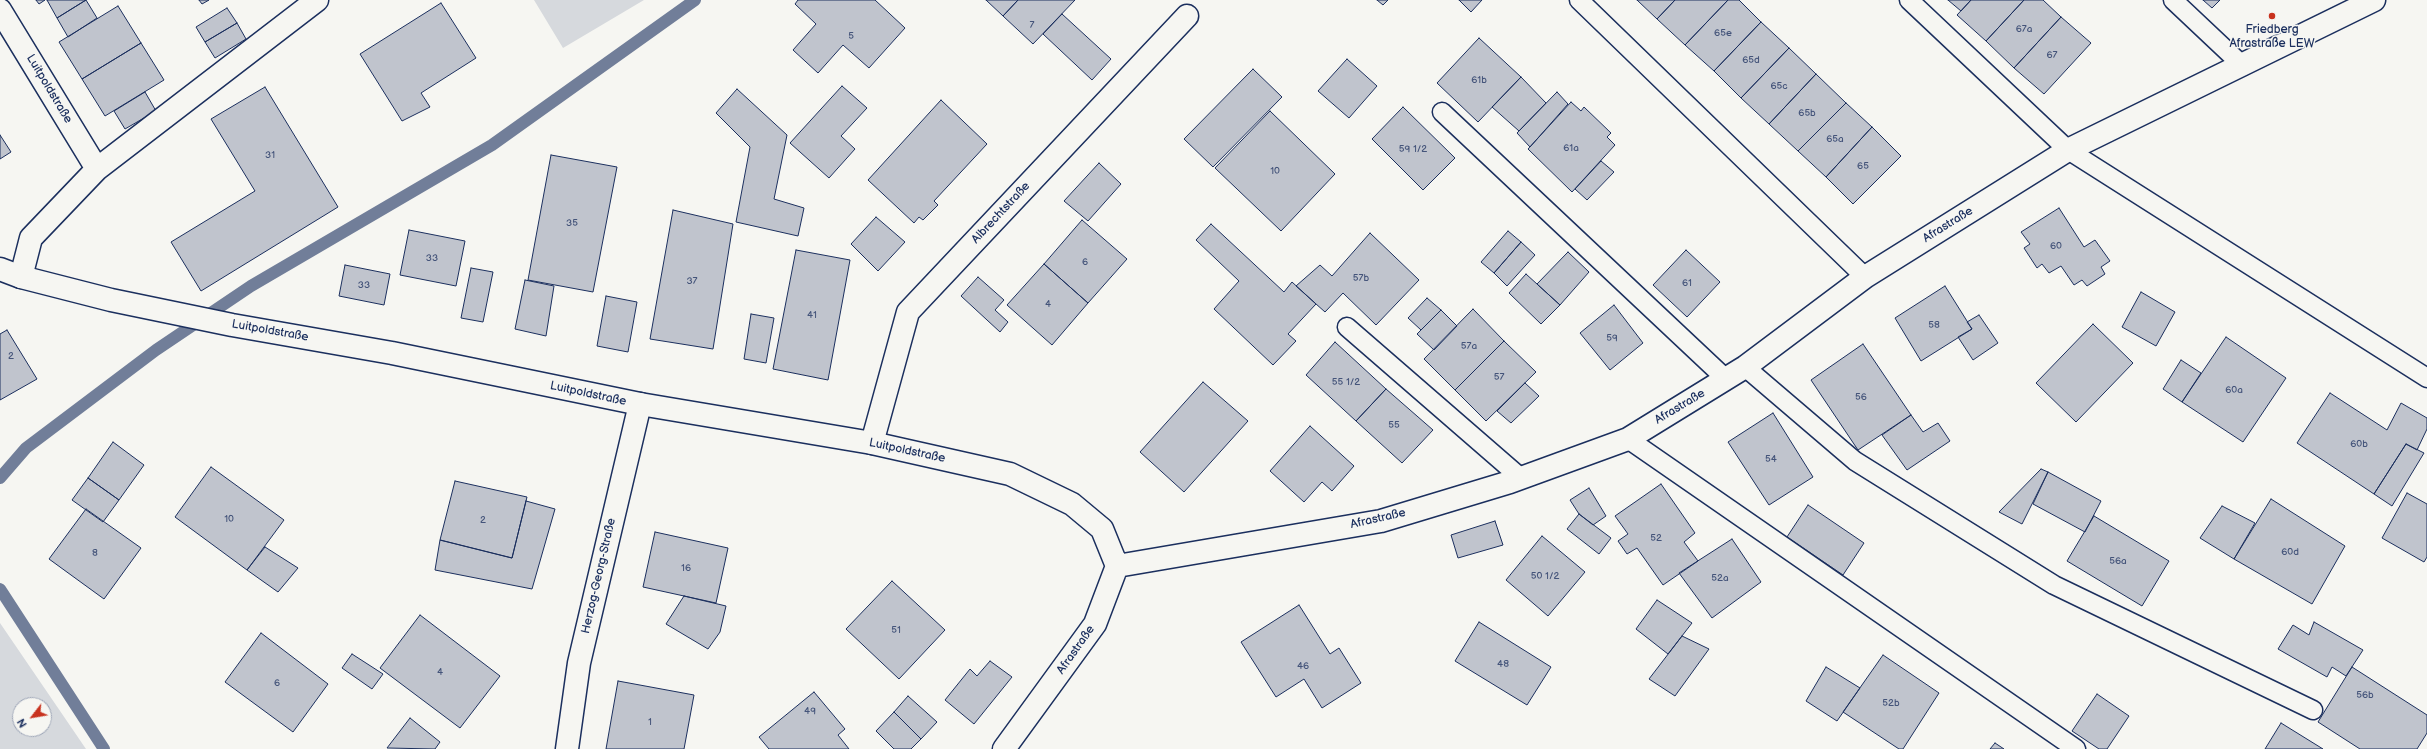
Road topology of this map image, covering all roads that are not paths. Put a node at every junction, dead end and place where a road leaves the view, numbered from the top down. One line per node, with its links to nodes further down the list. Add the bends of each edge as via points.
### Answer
1 (317, 0): 11 (street)
2 (1579, 0): 14 (lane)
3 (1910, 0): 10 (lane)
4 (2174, 0): 8 (lane)
5 (2374, 0): 8 (street, Afrastraße)
6 (0, 10): 11 (street, Luitpoldstraße)
7 (1187, 16): 21 (street, Albrechtstraße, via 908,312)
8 (2243, 66): 10 (street, Afrastraße)
9 (1442, 112): 18 (lane)
10 (2068, 150): 14 (street, Afrastraße); 17 (lane)
11 (97, 169): 13 (street, via 31,238)
12 (0, 269): 13 (street, Luitpoldstraße)
13 (21, 277): 19 (street, Luitpoldstraße, via 111,300 232,325 392,353)
14 (1865, 277): 16 (street, Afrastraße)
15 (1347, 327): 22 (lane)
16 (1745, 367): 18 (street, Afrastraße); 24 (lane, via 1855,461 2054,585)
17 (2427, 378)
18 (1726, 379): 20 (street, Afrastraße)
19 (640, 404): 21 (street, Luitpoldstraße); 25 (street, Herzog-Georg-Straße, via 579,663)
20 (1628, 439): 22 (street, Afrastraße); 27 (lane)
21 (872, 442): 23 (street, Luitpoldstraße, via 1010,474 1072,504 1102,529)
22 (1520, 478): 23 (street, Afrastraße, via 1381,521)
23 (1117, 566): 26 (street, Afrastraße, via 1095,624)
24 (2313, 710)
25 (567, 749)
26 (1004, 749)
27 (2076, 749)

